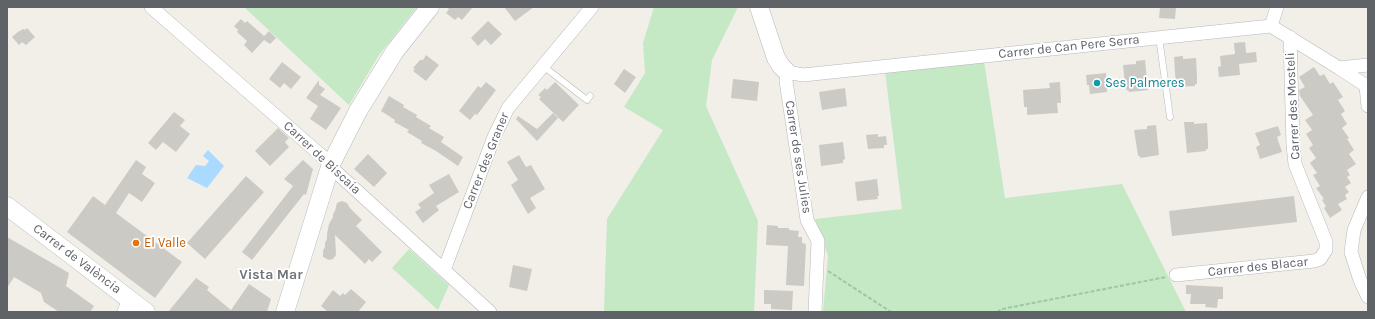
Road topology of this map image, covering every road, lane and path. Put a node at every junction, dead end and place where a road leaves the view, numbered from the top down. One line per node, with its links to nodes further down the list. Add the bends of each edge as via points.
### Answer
1 (151, 7): 17 (street, Carrer de Biscaia)
2 (430, 7): 17 (street, via 395,52 358,111)
3 (592, 7): 10 (street, Carrer des Graner)
4 (759, 7): 12 (street, via 776,58)
5 (1277, 7): 6 (street)
6 (1271, 26): 7 (street, Carrer de Can Pere Serra); 8 (street)
7 (1159, 37): 12 (street, Carrer de Can Pere Serra, via 804,75); 16 (lane)
8 (1290, 37): 11 (street); 20 (street, Carrer des Mosteli, via 1295,164)
9 (1368, 64): 11 (street)
10 (543, 66): 14 (lane, via 586,100); 22 (street, Carrer des Graner, via 508,108 499,125)
11 (1340, 68): 13 (street)
12 (788, 72): 21 (street, Carrer de ses Julies, via 786,81 807,220 818,241)
13 (1367, 87): 15 (street)
14 (590, 96)
15 (1368, 106)
16 (1170, 117)
17 (331, 164): 22 (street, Carrer de Biscaia, via 335,171); 27 (street)
18 (1368, 197): 24 (street, via 1354,230 1351,252)
19 (7, 206): 25 (street, Carrer de València)
20 (1326, 242): 23 (street, Carrer des Blacar, via 1326,250 1320,259 1314,261)
21 (817, 263): 29 (street, Carrer de ses Julies); 30 (path)
22 (444, 270): 28 (street, Carrer de Biscaia)
23 (1176, 275): 31 (path)
24 (1368, 297)
25 (126, 305): 26 (street, Carrer de València)
26 (146, 312)
27 (285, 312)
28 (490, 312)
29 (815, 312)
30 (891, 312)
31 (997, 312)

